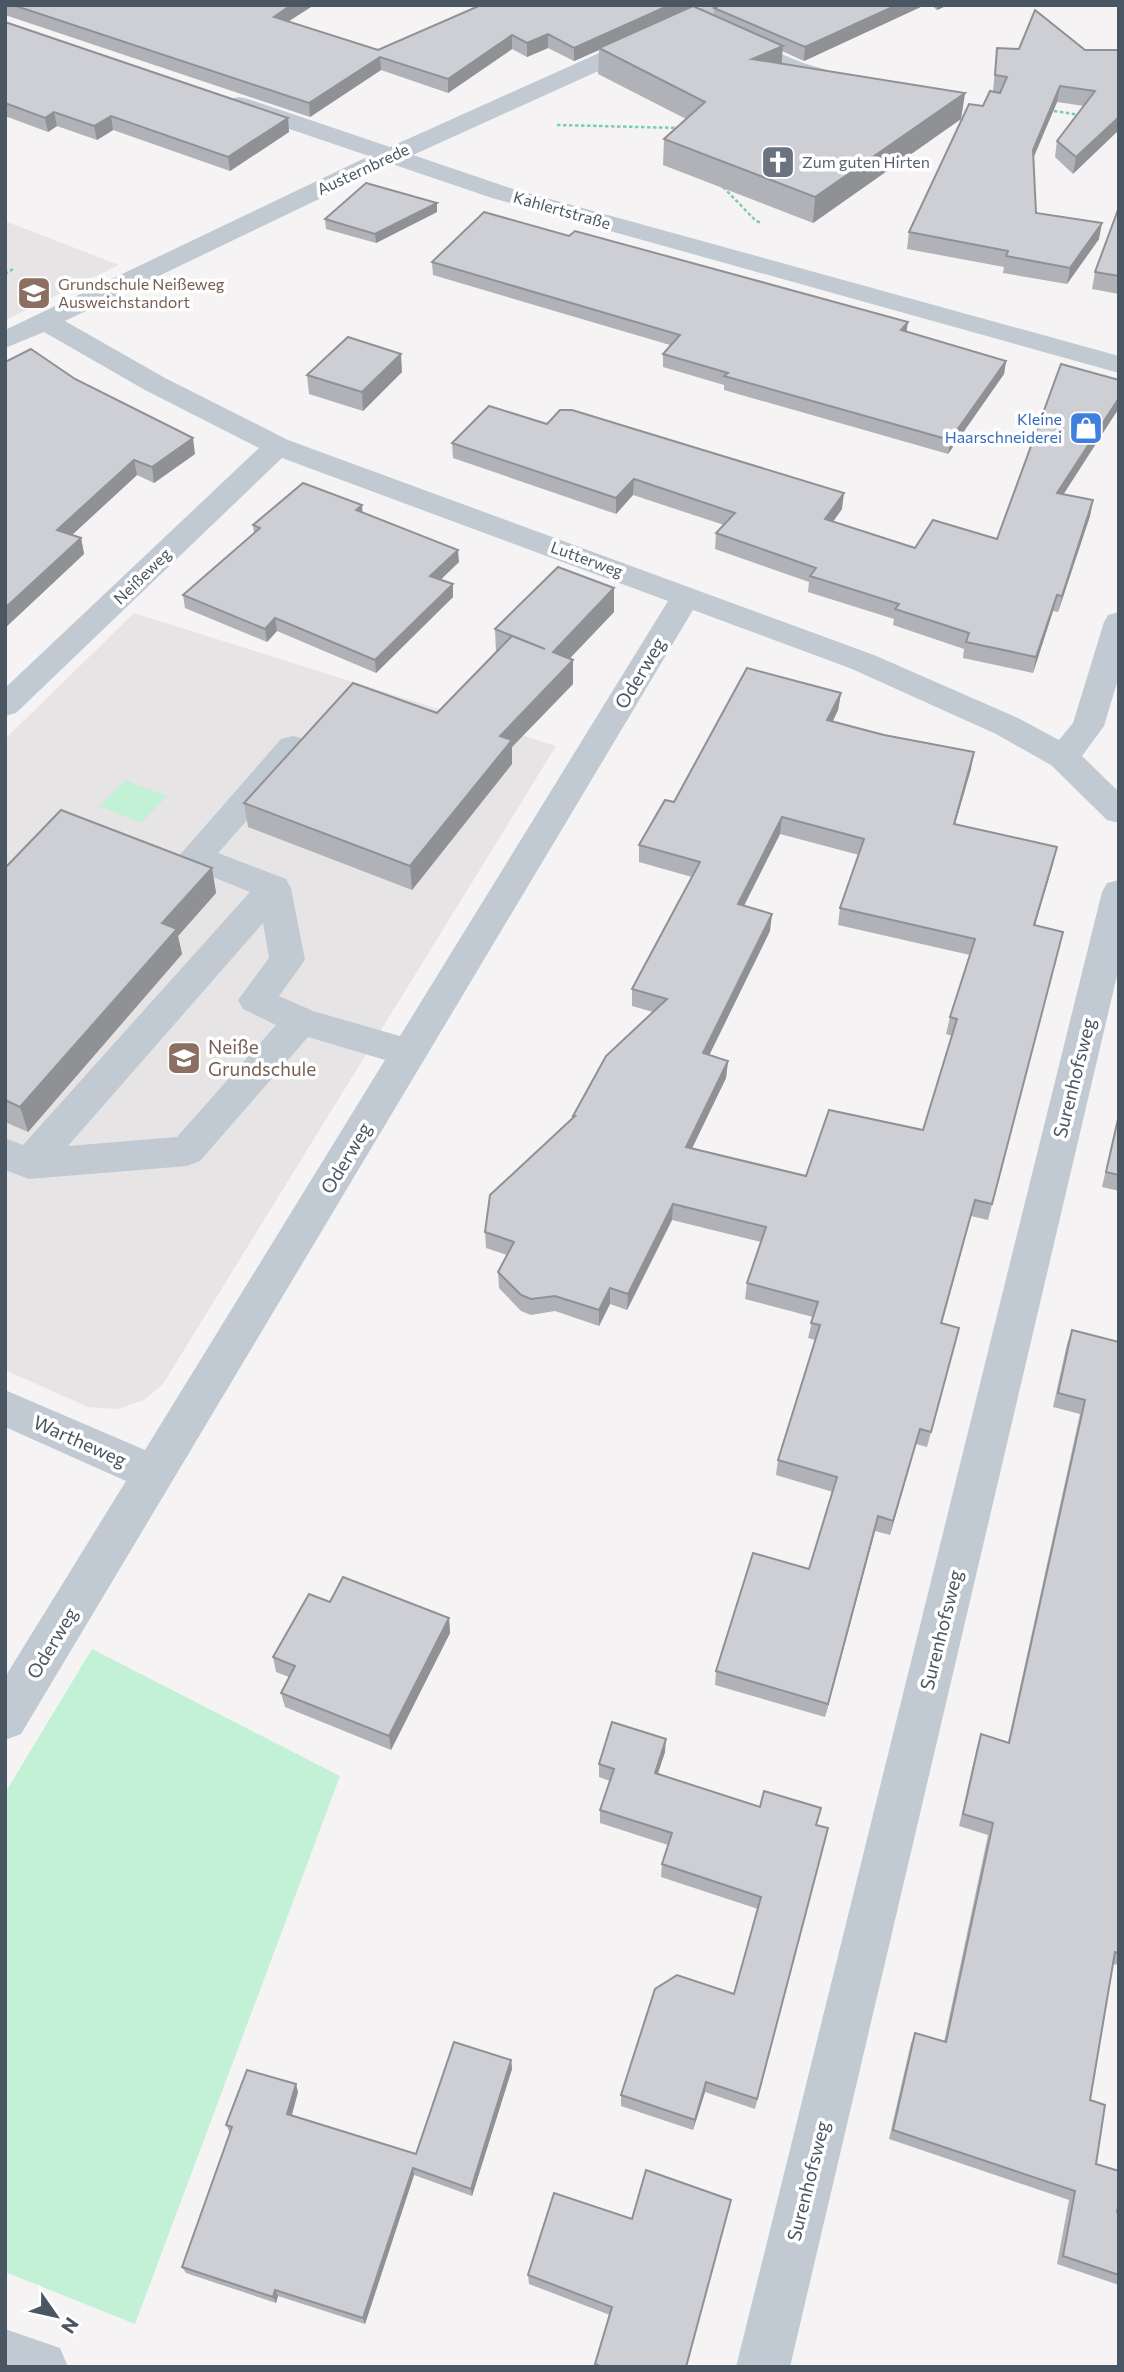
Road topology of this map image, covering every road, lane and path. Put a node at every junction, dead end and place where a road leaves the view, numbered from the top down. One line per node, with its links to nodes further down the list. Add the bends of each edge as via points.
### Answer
1 (725, 5): 2 (street, Austernbrede)
2 (691, 20): 3 (lane); 6 (street, Austernbrede)
3 (827, 76)
4 (218, 96): 9 (street, Kahlertstraße)
5 (1047, 110): 7 (path)
6 (485, 113): 8 (path, via 518,124); 9 (street, Austernbrede)
7 (1083, 116)
8 (685, 128)
9 (390, 156): 14 (street, Austernbrede); 16 (street, Kahlertstraße, via 501,193)
10 (717, 181): 11 (path, via 756,221)
11 (767, 225)
12 (13, 269): 13 (path)
13 (5, 274)
14 (45, 321): 15 (street, Austernbrede); 17 (street, Lutterweg, via 155,384)
15 (5, 340)
16 (1119, 365)
17 (278, 446): 18 (street, Lutterweg); 20 (street, Neißeweg)
18 (686, 596): 22 (street, Lutterweg, via 863,662 1007,726); 27 (street, Oderweg)
19 (1119, 622): 22 (street, via 1088,726)
20 (5, 706)
21 (293, 747): 24 (street, via 195,857)
22 (1063, 757): 23 (street, Lutterweg)
23 (1119, 812)
24 (274, 888): 26 (street, via 287,960 256,1000); 28 (street)
25 (1119, 892): 34 (street, Surenhofsweg)
26 (301, 1021): 27 (street); 28 (street, via 187,1151)
27 (410, 1053): 30 (street, Oderweg)
28 (17, 1158)
29 (5, 1408): 30 (street, Wartheweg)
30 (155, 1474): 31 (street, Oderweg)
31 (5, 1719)
32 (5, 2356): 33 (street)
33 (41, 2367)
34 (763, 2367)

